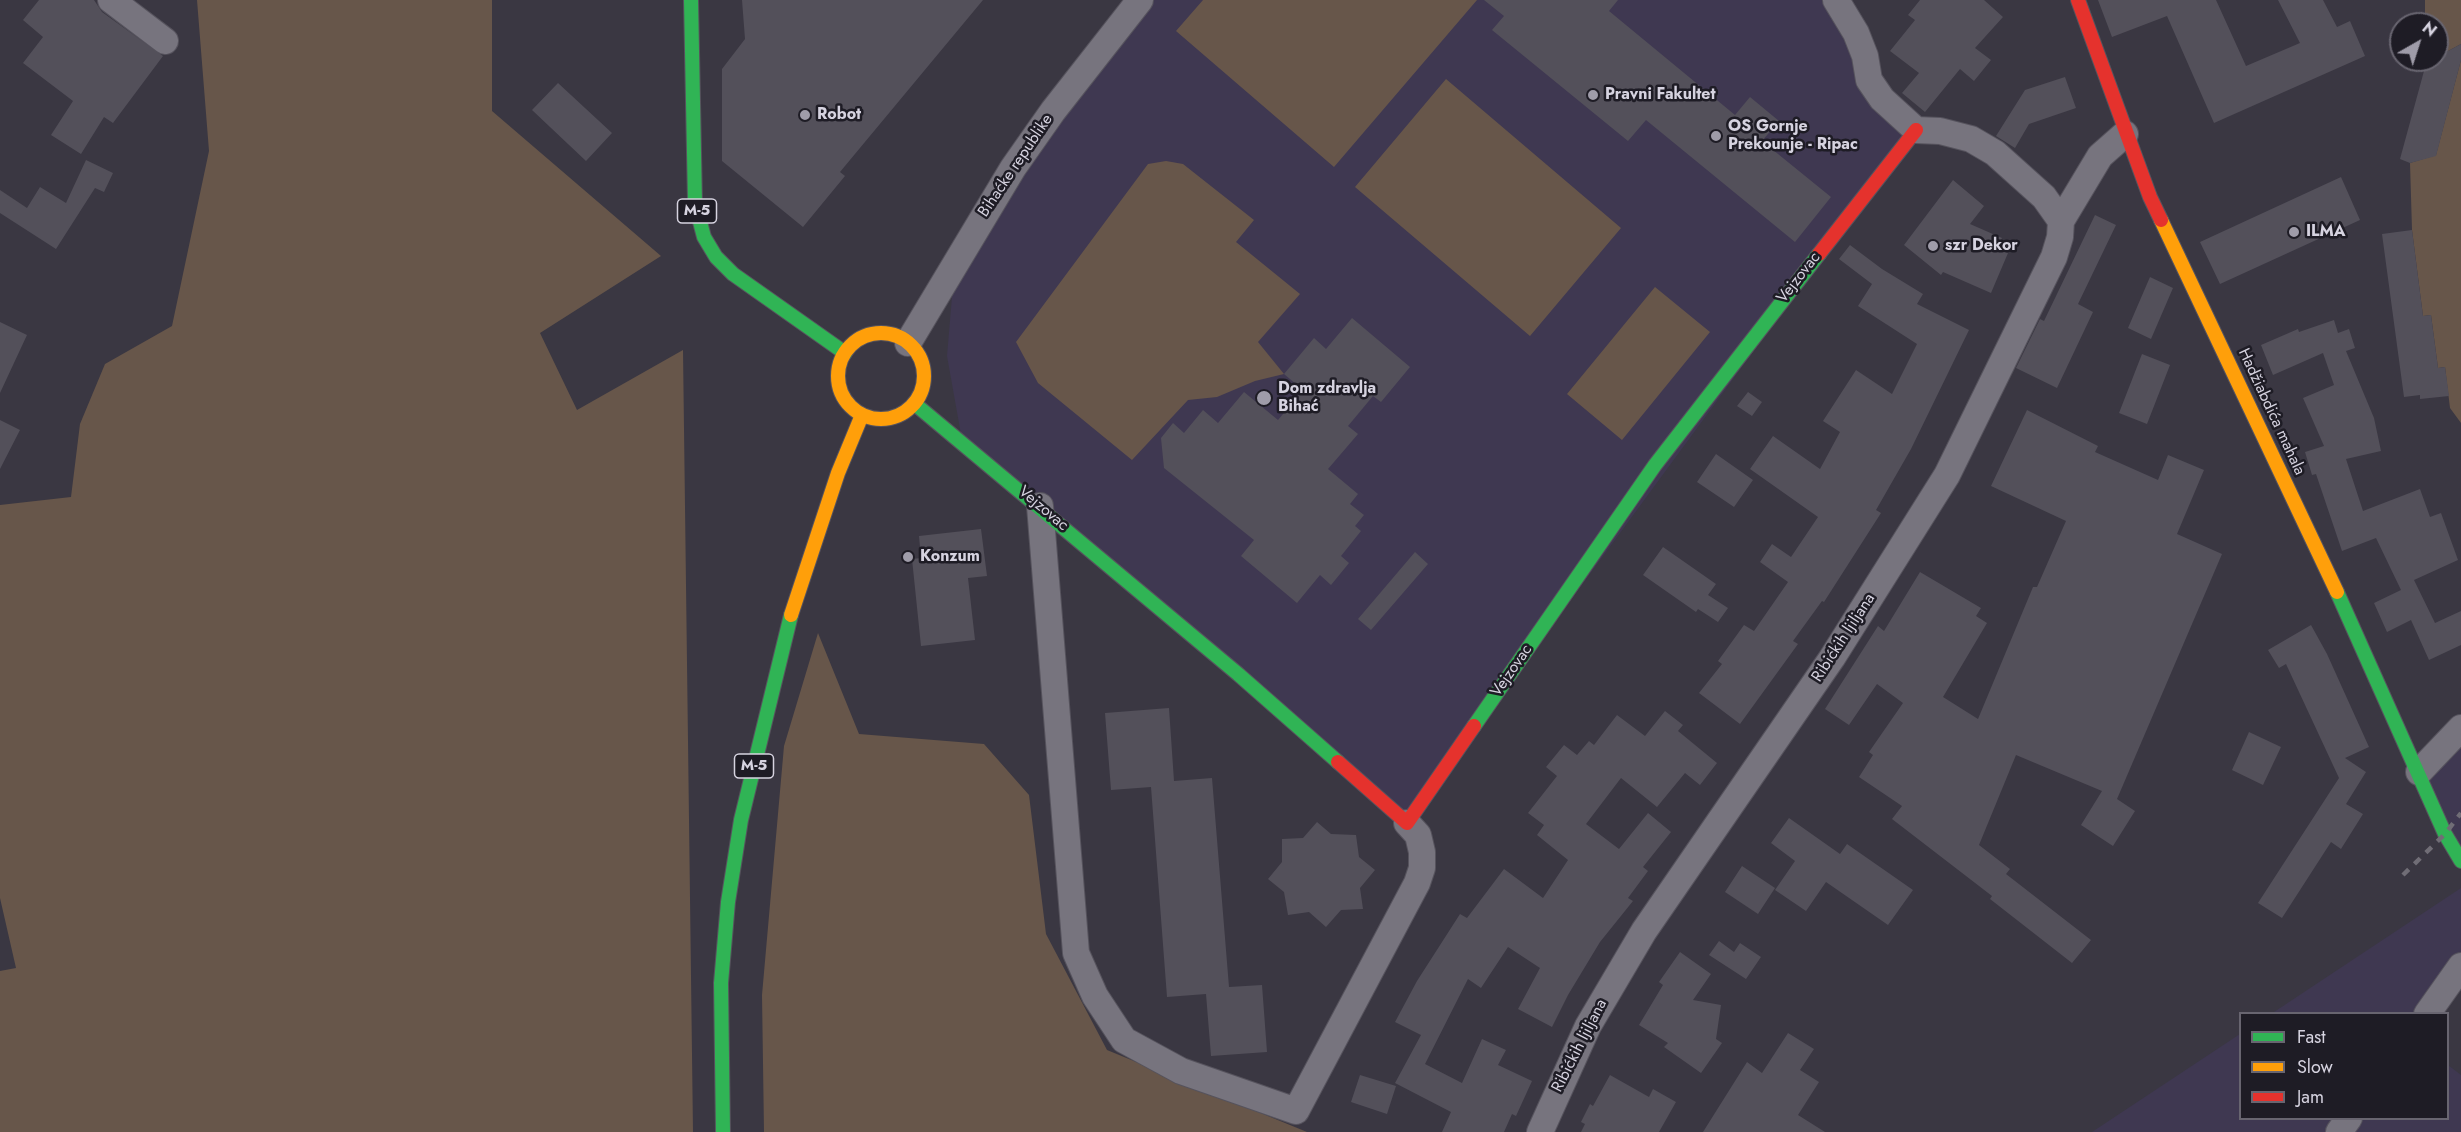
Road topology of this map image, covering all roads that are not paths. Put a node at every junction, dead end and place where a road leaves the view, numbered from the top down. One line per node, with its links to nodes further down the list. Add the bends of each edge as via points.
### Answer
1 (111, 0): 6 (street)
2 (691, 0): 11 (street, M-5, via 695,203 704,237 733,274)
3 (1140, 0): 10 (street, Bihaćke republike, via 1012,168)
4 (1836, 0): 7 (street, via 1856,33 1869,80 1882,99)
5 (2078, 0): 8 (street, Hadžiabdića mahala)
6 (165, 41)
7 (1916, 130): 9 (street, via 1940,130 1971,139 1995,153 2044,197); 17 (street, Vejzovac, via 1655,465)
8 (2125, 134): 9 (street, Ribićkih ljiljana, via 2100,156); 16 (street, Hadžiabdića mahala, via 2150,197)
9 (2061, 221): 23 (street, Ribićkih ljiljana, via 2054,257 1947,475 1832,658 1644,930 1588,1026)
10 (908, 343): 11 (street, via 896,336 874,334 854,342); 12 (street, via 918,353 924,378)
11 (845, 353): 13 (street, via 838,381 850,407)
12 (915, 404): 13 (street, via 891,419); 14 (street, Vejzovac)
13 (862, 415): 22 (street, M-5, via 786,630 741,820 721,983)
14 (1040, 506): 17 (street, Vejzovac, via 1256,688); 17 (street, via 1076,953 1095,996 1124,1040 1181,1071 1296,1111 1417,883 1422,852 1418,835)
15 (2461, 728): 16 (street)
16 (2419, 772): 18 (street, Hadžiabdića mahala)
17 (1407, 823)
18 (2461, 861)
19 (2461, 966): 20 (street)
20 (2428, 1012)
21 (2348, 1120): 24 (street)
22 (723, 1132)
23 (1540, 1132)
24 (2338, 1132)

